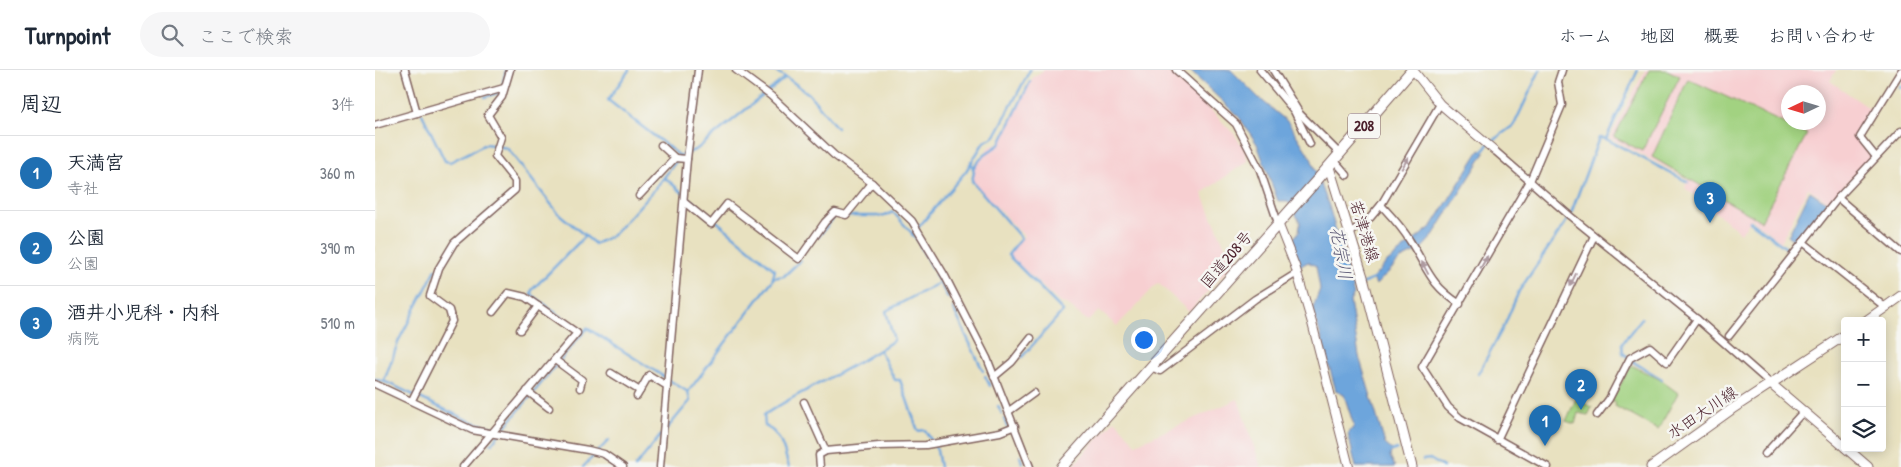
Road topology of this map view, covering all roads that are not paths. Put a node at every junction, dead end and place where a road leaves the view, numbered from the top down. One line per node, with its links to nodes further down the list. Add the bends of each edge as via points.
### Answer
1 (405, 70): 14 (street)
2 (510, 70): 11 (street)
3 (698, 70): 20 (street)
4 (736, 70): 25 (street, via 771,96 833,155)
5 (1176, 70): 30 (street, via 1236,124 1260,170)
6 (1260, 70): 13 (street)
7 (1273, 70): 13 (street)
8 (1412, 70): 12 (street); 22 (highway, 国道208号 / 208)
9 (1562, 70): 24 (street, via 1558,82 1562,105)
10 (1901, 71): 21 (street, via 1860,137)
11 (502, 88): 14 (street); 57 (street, via 502,97 488,115 501,137 495,156 515,181 515,190 454,243 439,268 430,296 449,310 452,321)
12 (1440, 104): 19 (street); 29 (street, one-way to 12)
13 (1297, 112): 17 (street); 22 (street)
14 (417, 113): 15 (street)
15 (375, 125)
16 (1900, 134): 21 (street)
17 (1310, 144)
18 (661, 145): 20 (street)
19 (1494, 150): 24 (street)
20 (683, 157): 26 (street); 28 (street)
21 (1876, 157): 27 (street)
22 (1334, 160): 23 (street); 30 (highway, 国道208号 / 208); 31 (main road, 若津港線)
23 (1347, 176)
24 (1530, 181): 32 (street); 37 (street, one-way to 24)
25 (872, 183): 28 (street, via 846,214 835,212 825,222 799,259 727,204 711,224); 50 (street, via 917,229 945,276)
26 (639, 196)
27 (1838, 198): 33 (street); 34 (street)
28 (684, 202): 51 (street)
29 (1381, 205): 31 (street); 37 (street, one-way to 29, via 1431,280 1411,242)
30 (1279, 221): 35 (street); 48 (highway, 国道208号 / 208)
31 (1350, 234): 79 (main road, 若津港線)
32 (1594, 236): 42 (street); 65 (street, one-way to 65)
33 (1803, 242): 39 (street); 44 (street)
34 (1901, 252)
35 (1297, 273): 48 (street, via 1255,298 1160,372); 78 (street, via 1325,367)
36 (1901, 296): 39 (main road)
37 (1460, 304): 65 (street, via 1422,367 1448,407)
38 (538, 306): 40 (street, via 525,297 508,293); 43 (street); 47 (street, via 577,333)
39 (1885, 308): 41 (main road)
40 (493, 312)
41 (1871, 317)
42 (1697, 319): 53 (street); 62 (street, via 1667,362 1650,346 1630,358)
43 (520, 330)
44 (1729, 336)
45 (1031, 338): 50 (street, via 1012,362)
46 (1841, 338): 53 (main road, 水田大川線)
47 (557, 362): 54 (street, via 582,380); 55 (street)
48 (1151, 367): 77 (highway, 国道208号 / 208)
49 (611, 372): 51 (street, via 638,393 649,375)
50 (994, 377): 60 (street)
51 (668, 381): 74 (street)
52 (375, 384): 57 (street)
53 (1771, 384): 61 (main road); 81 (main road, 水田大川線)
54 (580, 388)
55 (527, 391): 59 (street); 64 (street)
56 (1034, 393): 60 (street)
57 (414, 397): 64 (street, via 461,425)
58 (804, 402): 67 (street)
59 (549, 408)
60 (1009, 411): 63 (street)
61 (1803, 412): 66 (main road); 69 (street)
62 (1597, 415)
63 (1015, 426): 67 (street, via 1001,432 926,445); 76 (street)
64 (495, 432): 72 (street); 73 (street, via 604,454)
65 (1497, 440): 70 (street)
66 (1841, 445)
67 (826, 451): 75 (street, via 819,455)
68 (1849, 452): 71 (main road)
69 (1765, 454)
70 (1534, 464): 80 (street)
71 (1863, 465)
72 (463, 467)
73 (623, 467)
74 (660, 467)
75 (820, 467)
76 (1029, 467)
77 (1061, 467)
78 (1349, 467)
79 (1411, 467)
80 (1548, 467)
81 (1651, 467)

